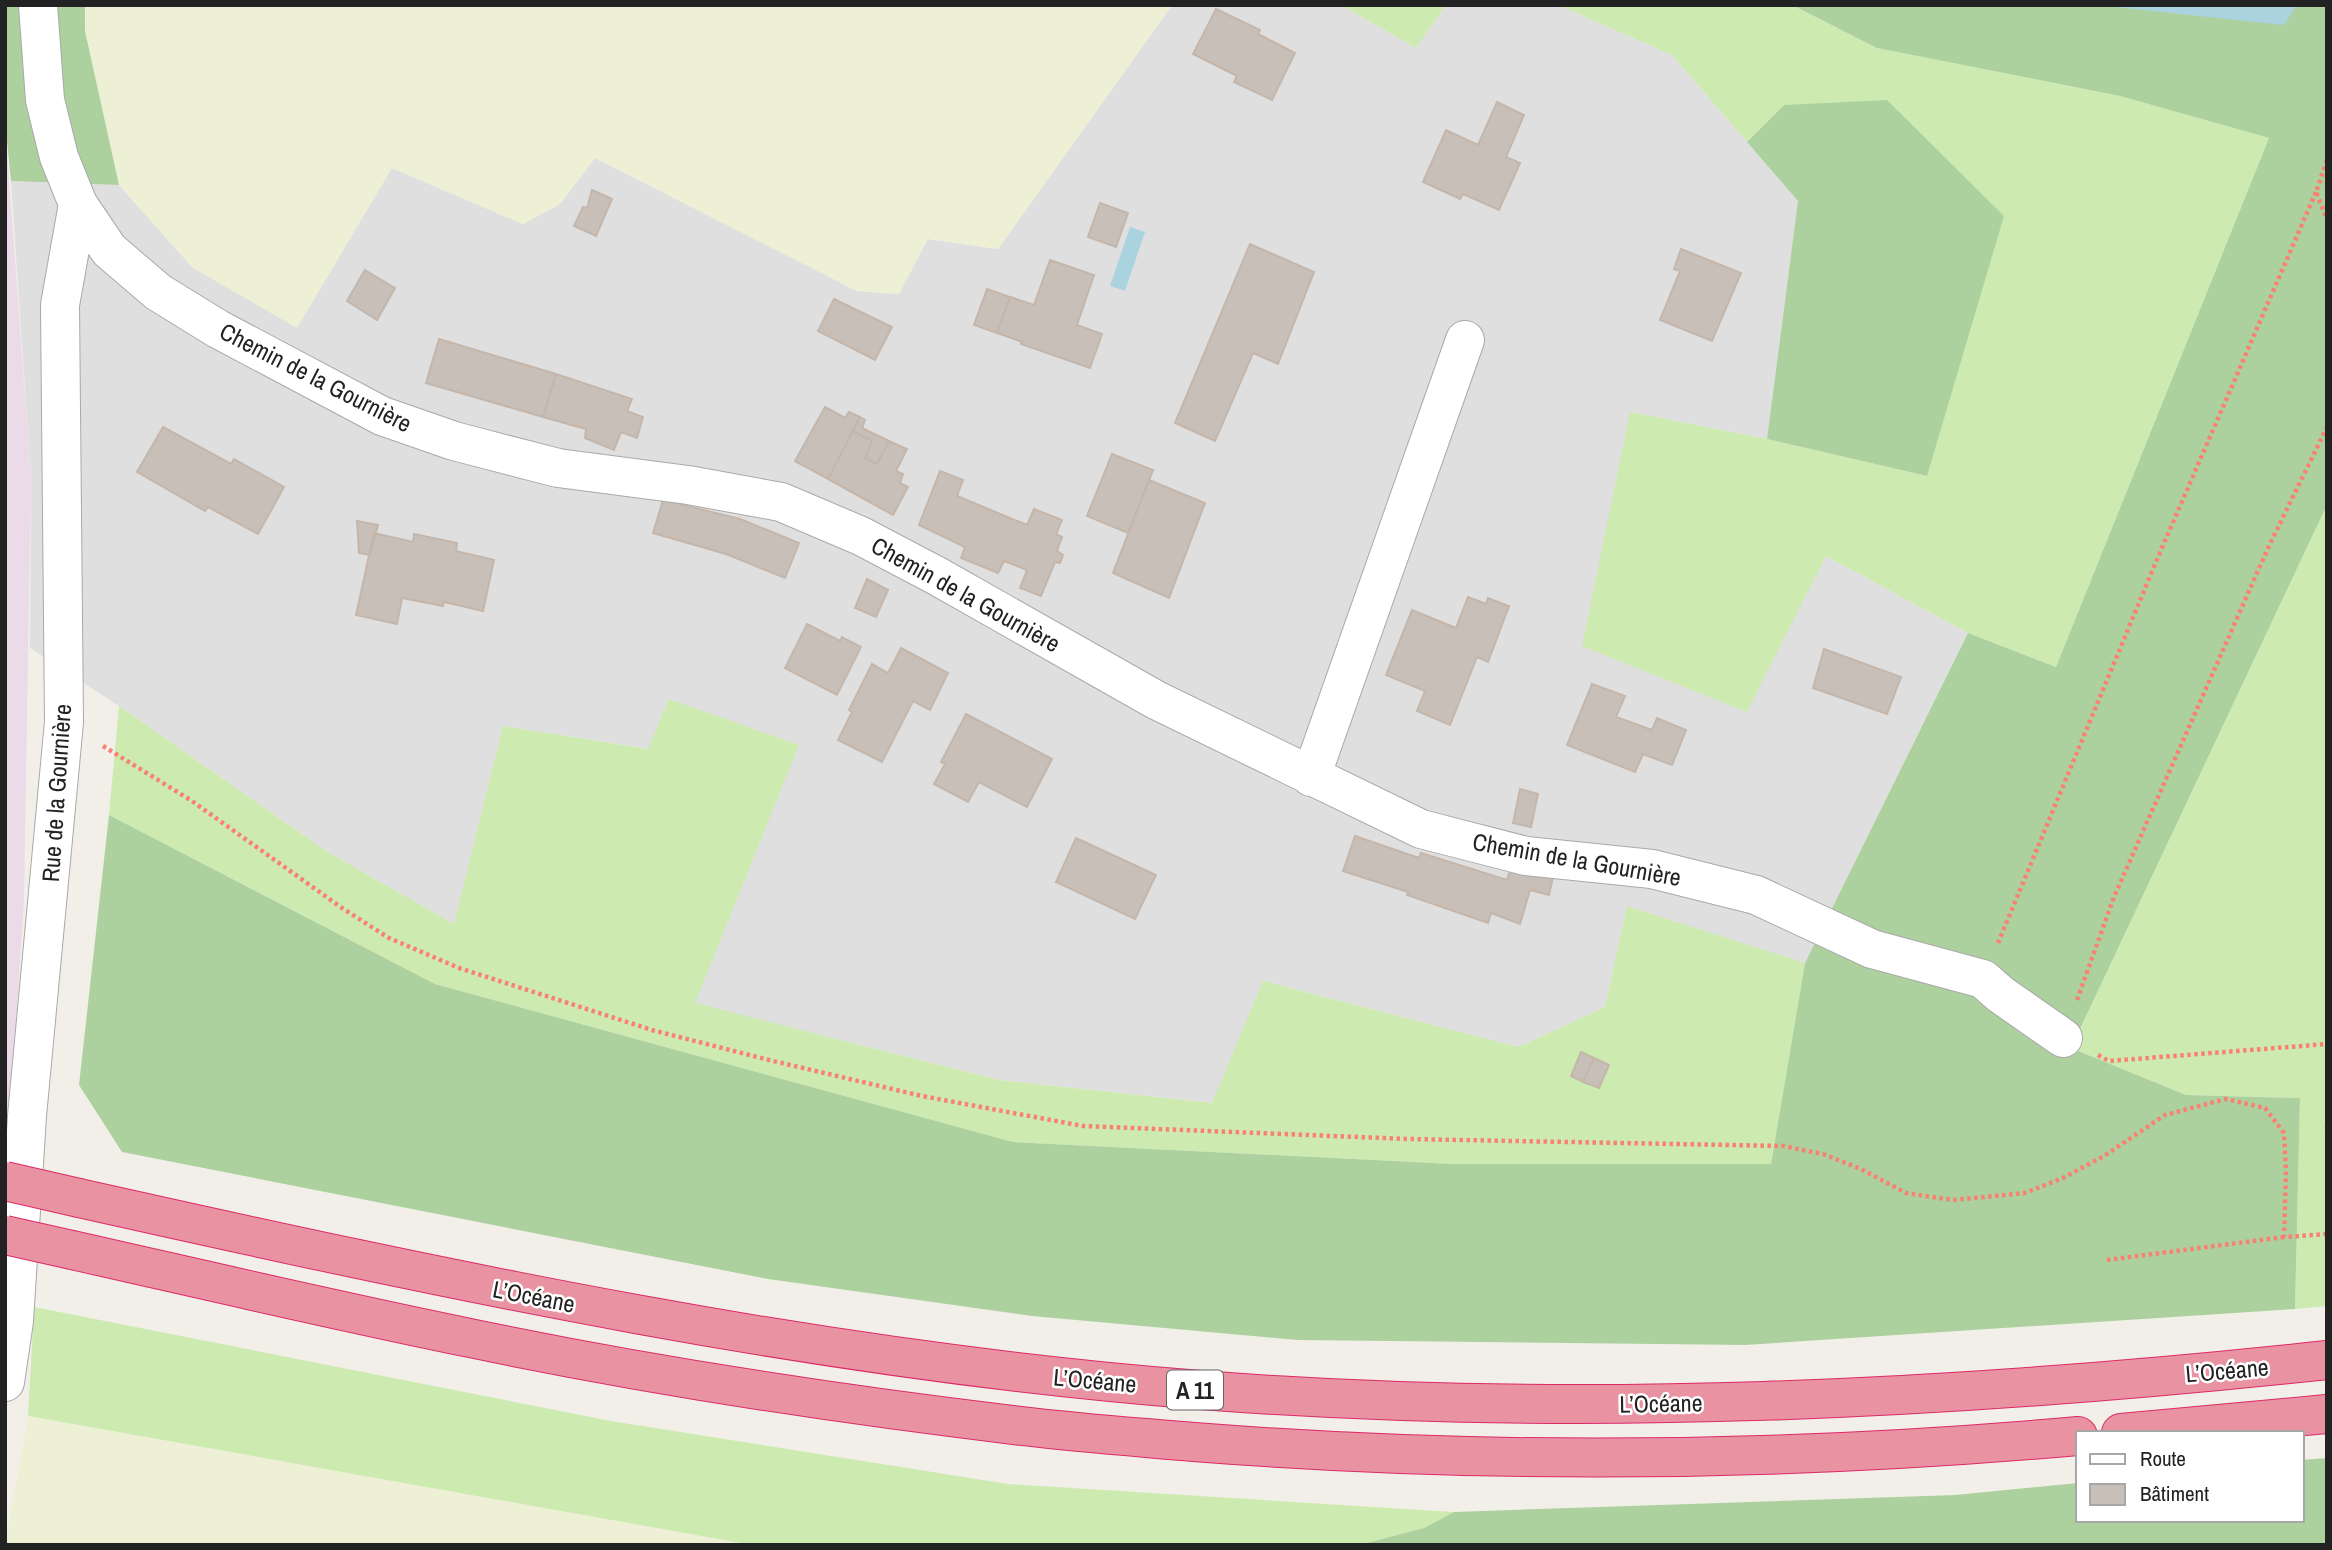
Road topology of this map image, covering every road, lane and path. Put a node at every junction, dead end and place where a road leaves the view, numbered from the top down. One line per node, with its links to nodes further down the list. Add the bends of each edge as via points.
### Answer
1 (37, 5): 4 (street, Chemin de la Gournière, via 45,100 59,157)
2 (2327, 160): 3 (path)
3 (2316, 192): 5 (path); 10 (path)
4 (78, 204): 8 (street, Rue de la Gournière, via 60,305); 9 (street, Chemin de la Gournière, via 109,250 158,292 382,416 454,441 558,468 781,502 861,536 1156,700)
5 (2327, 219)
6 (1465, 340): 9 (street)
7 (2327, 427): 11 (path, via 2268,548 2114,897)
8 (64, 722): 16 (path, via 192,801 389,938 459,968 652,1030 922,1096 1083,1126 1447,1140 1783,1146 1861,1168 1906,1193 1952,1200 2025,1193 2104,1156 2165,1115 2226,1099 2265,1108 2284,1133); 19 (street, Rue de la Gournière, via 27,1115 14,1321)
9 (1311, 777): 10 (street, Chemin de la Gournière, via 1421,829 1526,856 1652,869 1756,895 1872,949)
10 (1983, 979): 11 (street, Chemin de la Gournière)
11 (2063, 1038): 12 (path, via 2109,1060)
12 (2327, 1044)
13 (5, 1181): 18 (highway, L’Océane / A 11, bridge, via 470,1283 727,1332 1025,1373 1210,1391 1447,1402 1776,1401 1939,1394)
14 (2327, 1234): 16 (path)
15 (5, 1235): 22 (highway, A 11, bridge, via 471,1338 714,1383 1103,1434 1421,1455 1586,1457 1753,1455)
16 (2284, 1237): 17 (path)
17 (2107, 1260)
18 (2327, 1360)
19 (5, 1382)
20 (2327, 1414): 21 (highway)
21 (2143, 1431)
22 (2076, 1436)

